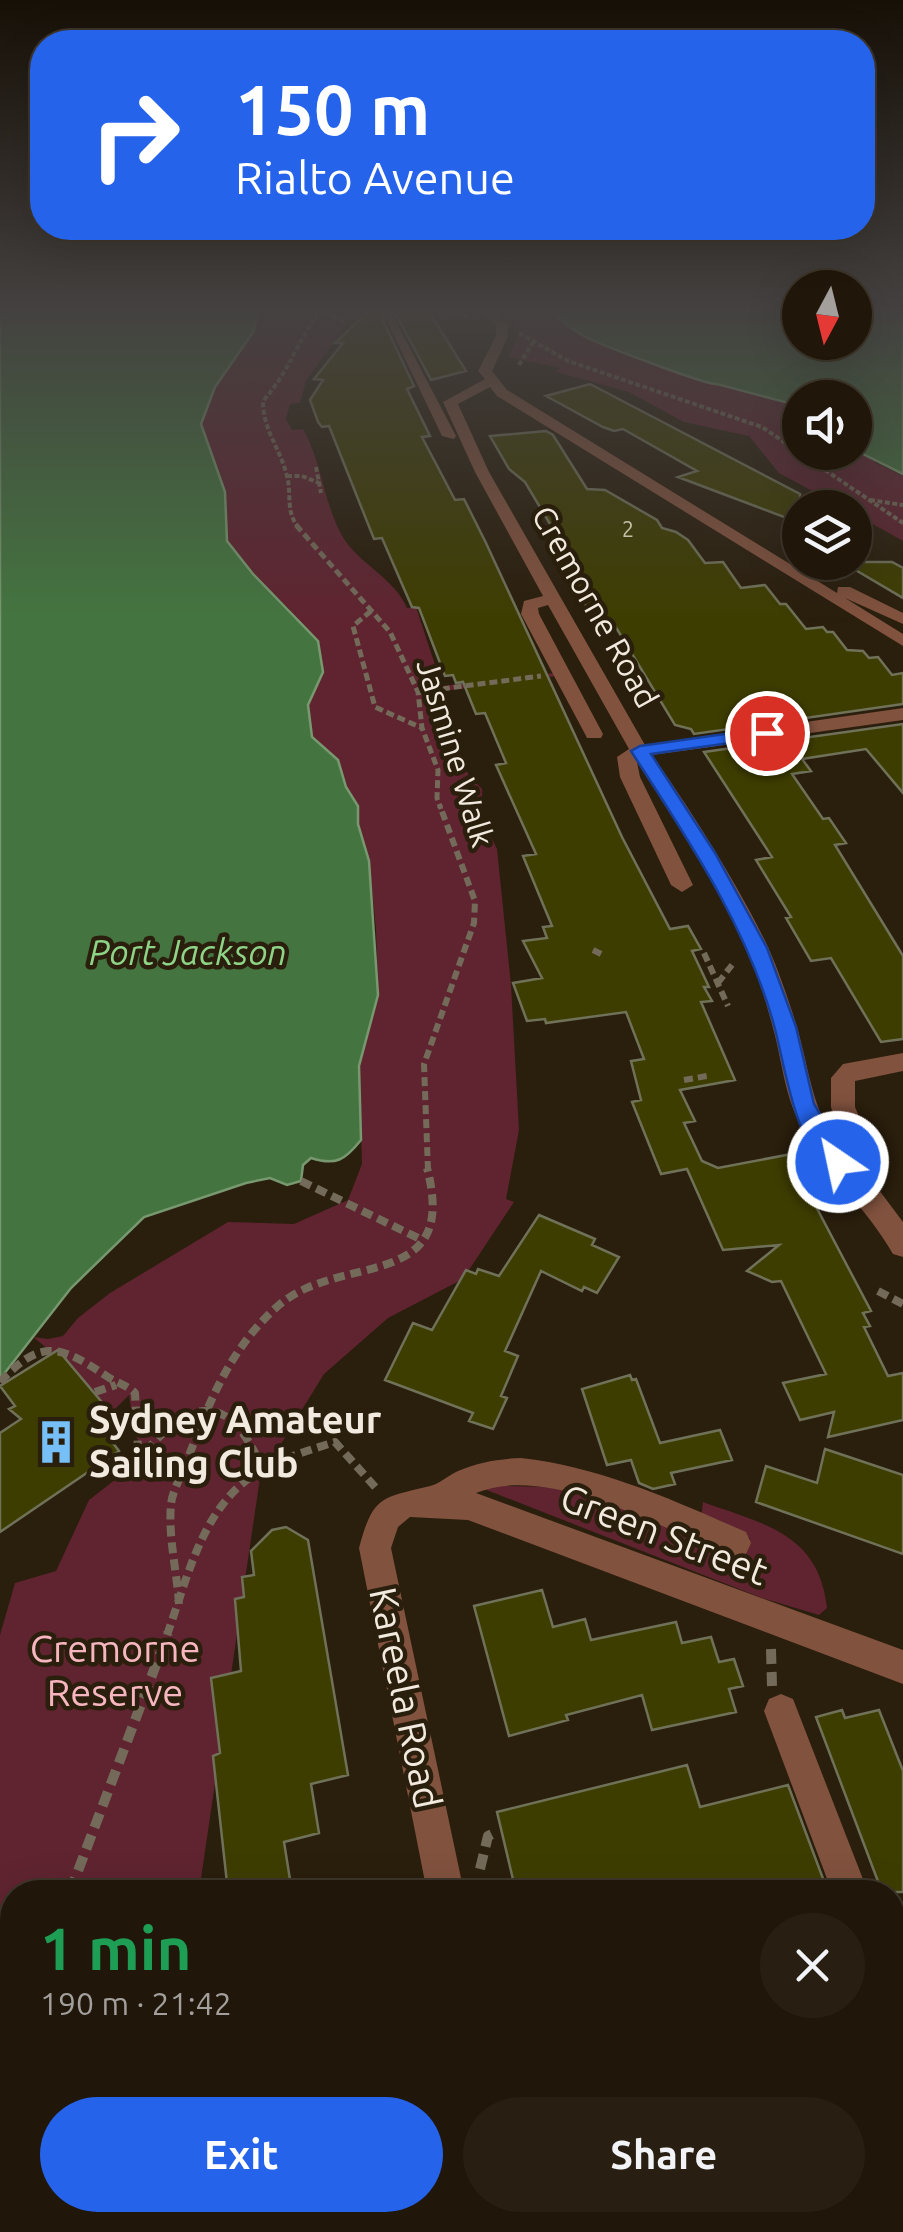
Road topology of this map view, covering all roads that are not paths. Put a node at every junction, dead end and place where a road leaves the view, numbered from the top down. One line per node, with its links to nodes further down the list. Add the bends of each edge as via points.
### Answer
1 (437, 412): 4 (street, via 456,450)
2 (455, 412): 4 (street, Cremorne Road)
3 (531, 412): 5 (street)
4 (482, 472): 6 (street, Cremorne Road)
5 (819, 590): 7 (street, via 858,594); 8 (street)
6 (553, 600): 10 (street, via 529,609); 11 (street, Cremorne Road)
7 (903, 619)
8 (903, 642)
9 (903, 714): 11 (street)
10 (594, 734)
11 (640, 751): 12 (street, via 627,757 626,767); 14 (street, Cremorne Road, via 757,948 810,1120 828,1152)
12 (682, 884)
13 (903, 1062): 14 (street, via 852,1070 844,1078 843,1108 858,1145)
14 (863, 1187): 15 (street, Cremorne Road)
15 (903, 1246)
16 (436, 1500): 17 (street, Green Street); 18 (street, via 491,1474 560,1478); 19 (street, Green Street, via 468,1504)
17 (394, 1508): 21 (street, Kareela Road, via 382,1520 375,1548)
18 (735, 1543)
19 (903, 1667)
20 (781, 1711): 22 (street)
21 (443, 1880)
22 (845, 1880)

